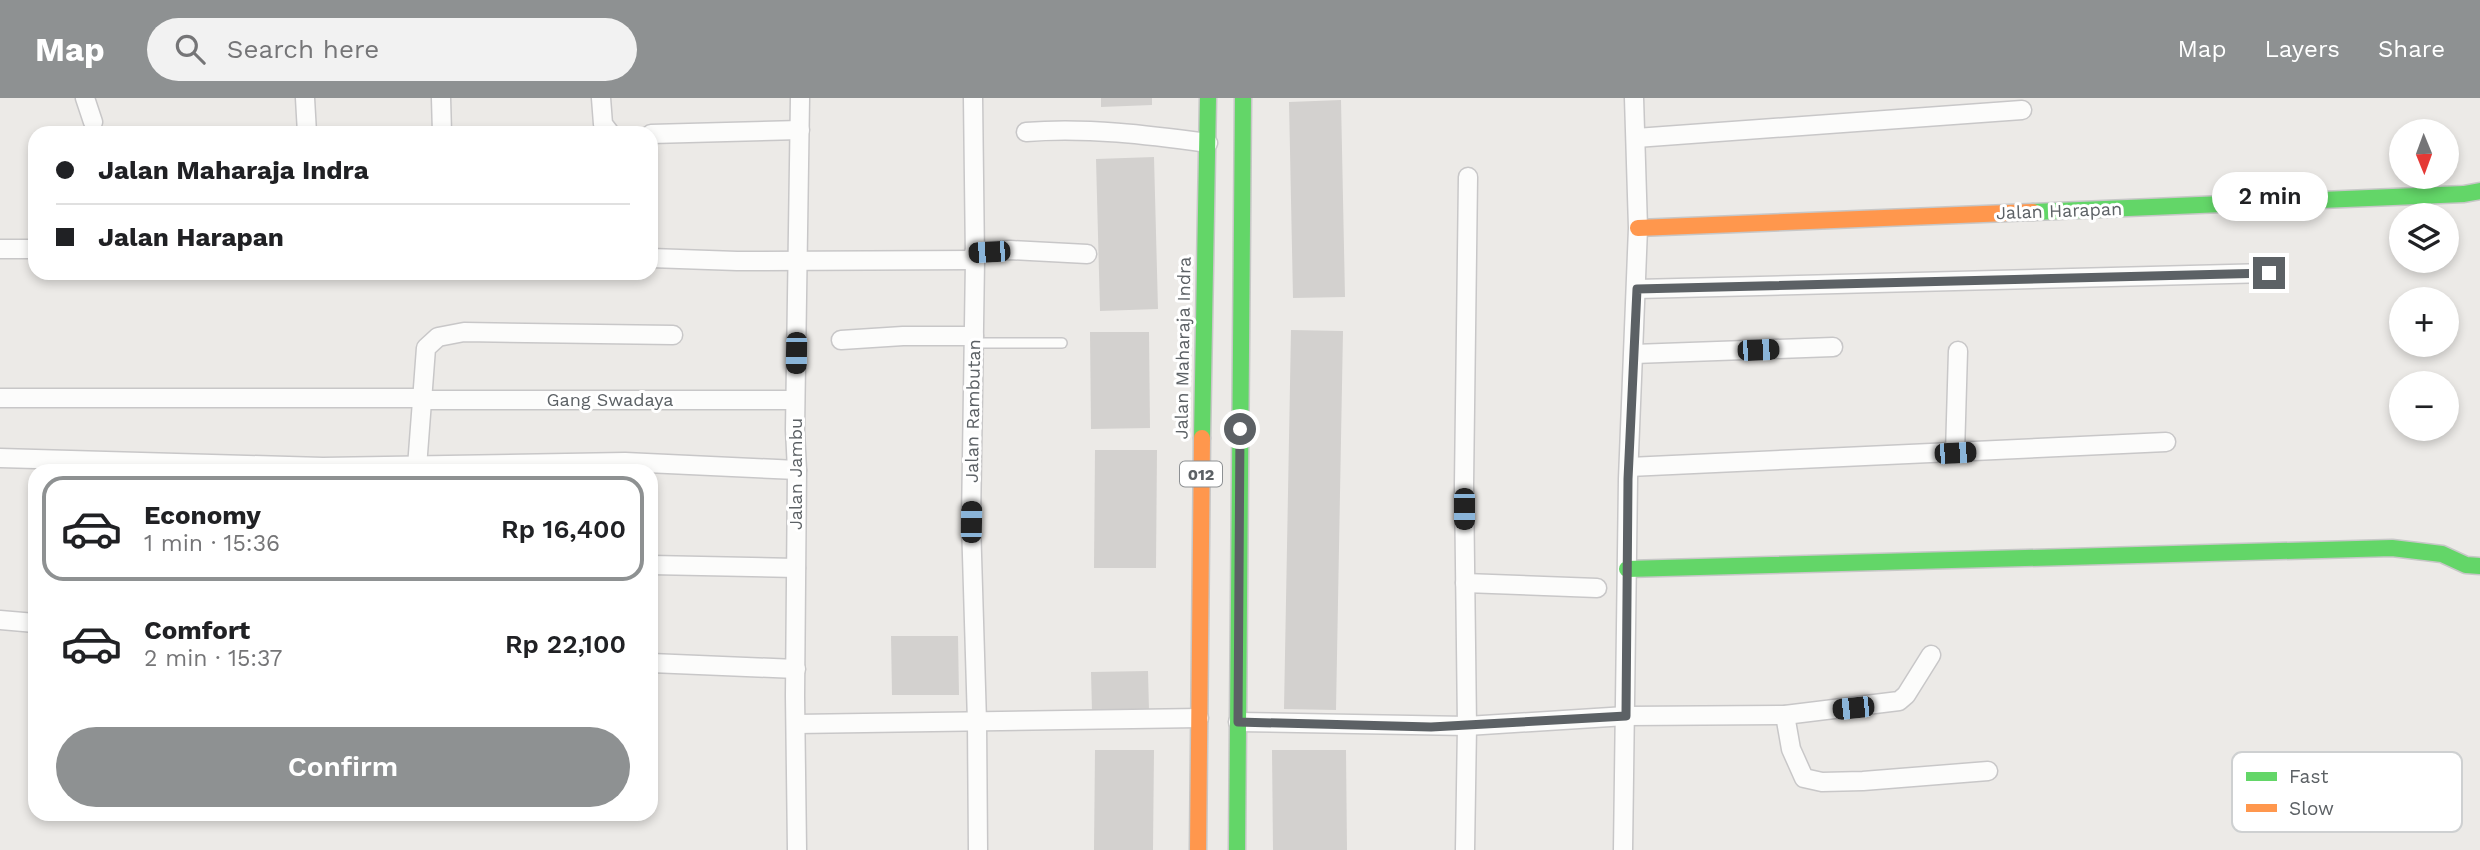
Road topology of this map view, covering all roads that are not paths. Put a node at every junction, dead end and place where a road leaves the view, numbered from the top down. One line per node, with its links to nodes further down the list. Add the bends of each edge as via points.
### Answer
1 (305, 98): 12 (street)
2 (441, 98): 13 (street)
3 (600, 98): 14 (street)
4 (800, 98): 15 (street, Jalan Jambu)
5 (973, 98): 27 (street, Jalan Rambutan)
6 (1208, 98): 19 (main road, Jalan Maharaja Indra / 012)
7 (1244, 98): 22 (main road, Jalan Maharaja Indra / 012)
8 (1634, 98): 18 (street)
9 (91, 99): 11 (street)
10 (2022, 110): 18 (street)
11 (93, 122)
12 (307, 126)
13 (442, 126)
14 (605, 126)
15 (800, 130): 17 (street); 29 (street, Jalan Jambu)
16 (1027, 132): 19 (street, via 1157,136)
17 (658, 134)
18 (1636, 138): 23 (street)
19 (1208, 143): 22 (main road, Jalan Maharaja Indra / 012)
20 (1468, 177): 54 (street)
21 (2480, 191): 23 (main road, Jalan Harapan)
22 (1223, 214): 63 (main road, Jalan Maharaja Indra / 012); 65 (main road, Jalan Maharaja Indra / 012)
23 (1638, 228): 31 (street)
24 (0, 248): 25 (street)
25 (28, 249)
26 (1087, 254): 27 (street, via 1010,250)
27 (974, 257): 29 (street); 34 (street, Jalan Rambutan)
28 (658, 258): 29 (street)
29 (798, 259): 41 (street, Jalan Jambu)
30 (2269, 273): 31 (street)
31 (1637, 289): 38 (street)
32 (673, 335): 40 (street, via 464,332 438,337 426,348)
33 (841, 340): 34 (street, via 903,335)
34 (974, 340): 35 (lane); 64 (street, Jalan Rambutan, via 971,522)
35 (1062, 343)
36 (1833, 347): 38 (street)
37 (1958, 351): 43 (street)
38 (1634, 354): 48 (street)
39 (0, 398): 40 (street, Gang Swadaya)
40 (424, 399): 41 (street, Gang Swadaya); 46 (street)
41 (795, 401): 49 (street, Jalan Jambu)
42 (2166, 442): 43 (street)
43 (1955, 453): 48 (street)
44 (0, 458): 45 (street)
45 (215, 464)
46 (417, 464)
47 (542, 464): 49 (street, via 625,462)
48 (1629, 467): 53 (street)
49 (797, 470): 52 (street, Jalan Jambu)
50 (658, 565): 52 (street)
51 (2480, 566): 53 (main road, via 2442,554 2392,548)
52 (796, 568): 60 (street, Jalan Jambu)
53 (1627, 569): 62 (street)
54 (1465, 583): 55 (street); 67 (street)
55 (1597, 588)
56 (0, 620): 57 (street)
57 (28, 622)
58 (1931, 655): 61 (street, via 1899,701)
59 (658, 663): 60 (street)
60 (796, 669): 66 (street, Jalan Jambu)
61 (1785, 715): 62 (street); 68 (street, via 1791,749 1804,778 1822,782)
62 (1626, 716): 67 (street); 74 (street)
63 (1199, 718): 64 (street); 71 (main road, Jalan Maharaja Indra / 012)
64 (977, 722): 66 (street); 70 (street, Jalan Rambutan)
65 (1238, 722): 67 (street); 72 (main road, Jalan Maharaja Indra / 012)
66 (796, 724): 69 (street, Jalan Jambu)
67 (1467, 726): 73 (street)
68 (1989, 772)
69 (797, 850)
70 (978, 850)
71 (1198, 850)
72 (1237, 850)
73 (1465, 850)
74 (1623, 850)

